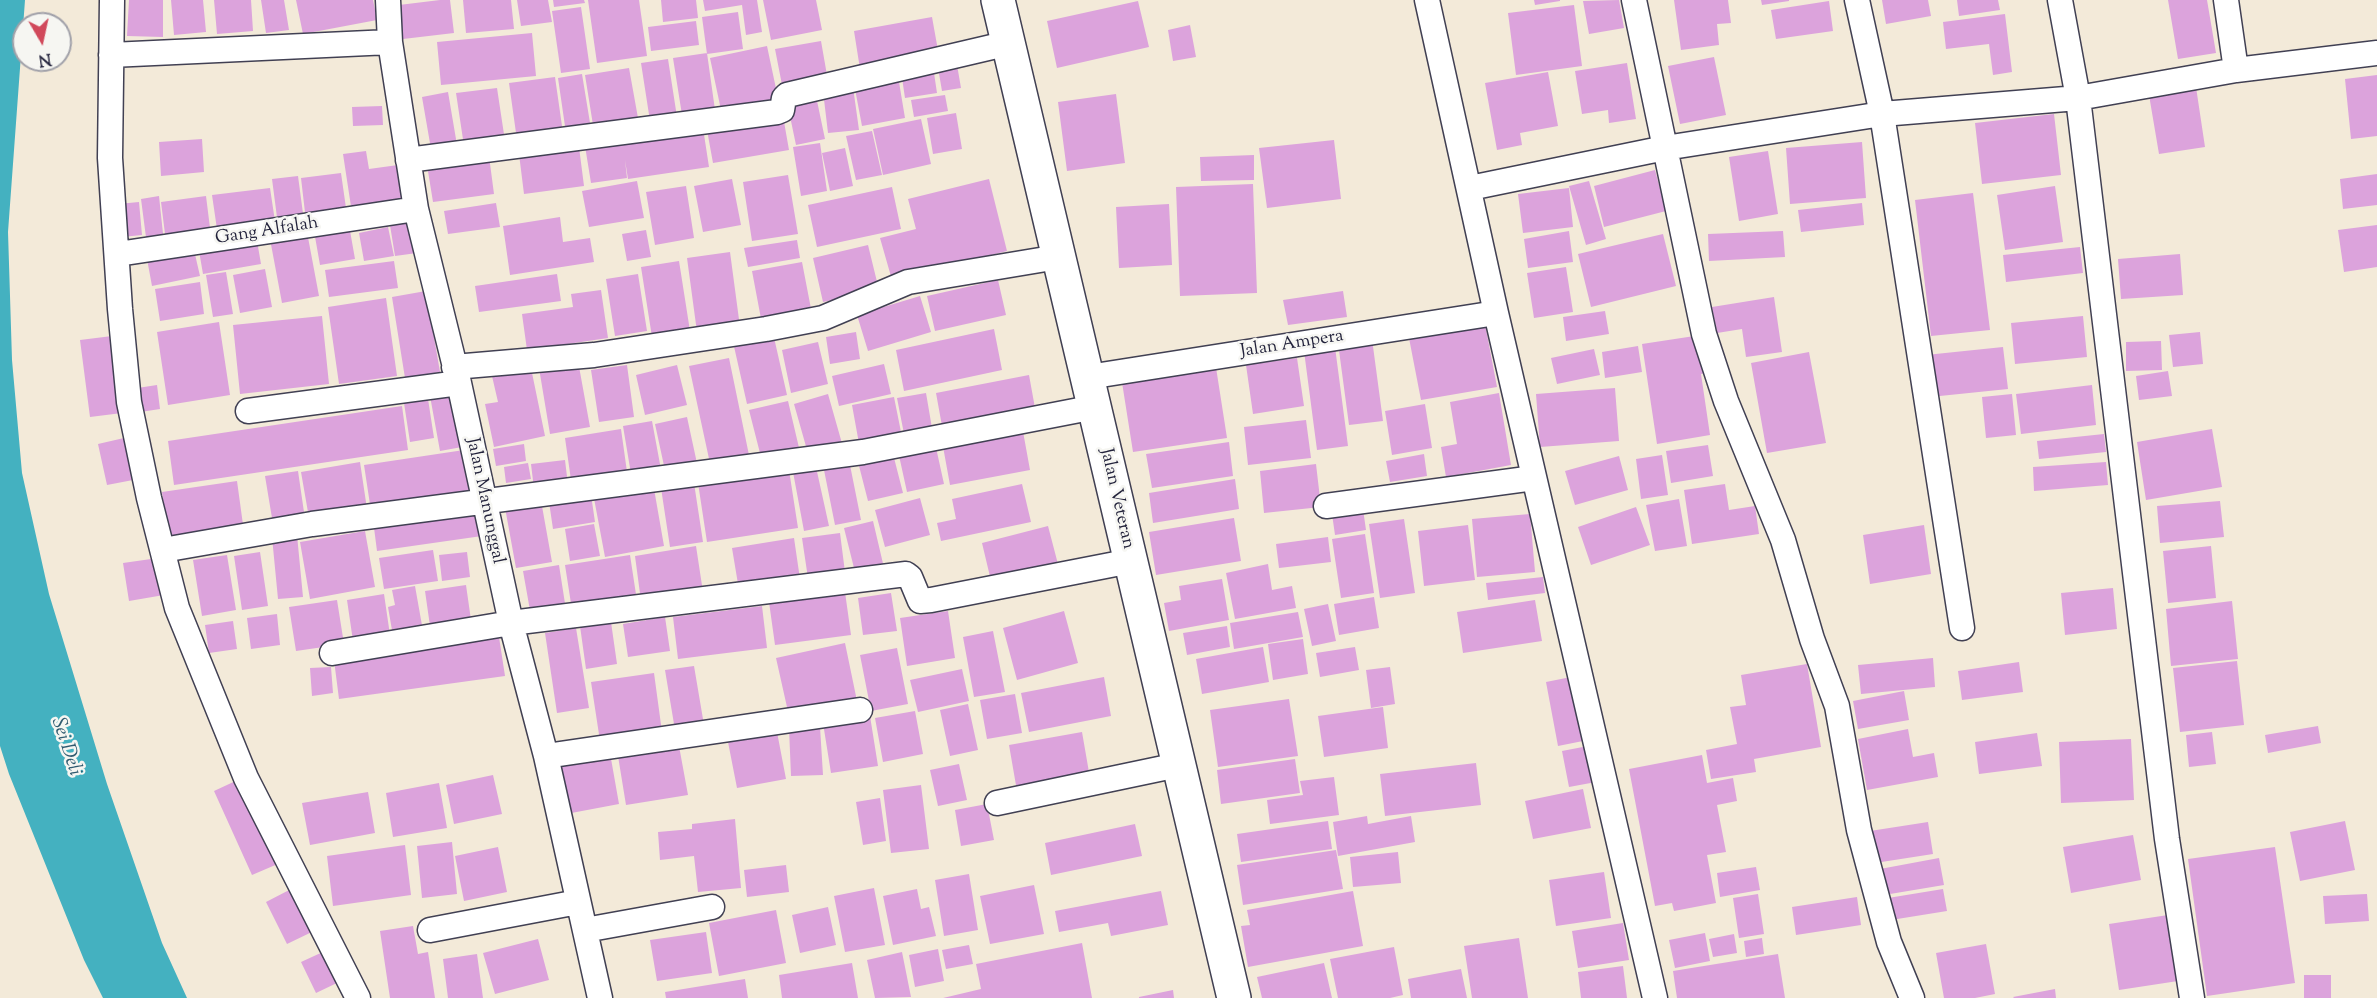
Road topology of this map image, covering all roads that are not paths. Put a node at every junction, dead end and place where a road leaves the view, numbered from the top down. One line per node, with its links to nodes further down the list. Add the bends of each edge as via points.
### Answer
1 (112, 0): 12 (street)
2 (388, 0): 9 (street, Jalan Manunggal)
3 (998, 0): 10 (main road, Jalan Veteran)
4 (1427, 0): 18 (street)
5 (1634, 0): 16 (street)
6 (1857, 0): 15 (street)
7 (2060, 0): 14 (street)
8 (2226, 0): 13 (street)
9 (390, 42): 12 (street); 17 (street, Jalan Manunggal)
10 (1009, 43): 17 (street, via 787,95 782,110 777,112); 21 (main road, Jalan Veteran)
11 (2377, 53): 13 (street)
12 (111, 55): 20 (street, via 110,158)
13 (2235, 70): 14 (street)
14 (2078, 98): 15 (street); 47 (street, via 2167,839)
15 (1882, 114): 16 (street); 32 (street)
16 (1665, 148): 18 (street); 46 (street, via 1704,334 1726,401 1783,540 1812,639 1837,706 1859,830 1889,942)
17 (408, 160): 19 (street, Jalan Manunggal)
18 (1470, 188): 22 (street)
19 (416, 209): 20 (street, Gang Alfalah); 23 (street, Jalan Manunggal)
20 (118, 254): 29 (street, via 129,402)
21 (1058, 257): 23 (street, via 908,282 823,318); 24 (main road, Jalan Veteran)
22 (1496, 313): 24 (street, Jalan Ampera); 26 (street)
23 (456, 375): 25 (street); 27 (street, Jalan Manunggal)
24 (1092, 392): 27 (street, Jalan Ampera, via 863,452); 30 (main road, Jalan Veteran)
25 (248, 411)
26 (1534, 478): 28 (street); 45 (street)
27 (483, 500): 29 (street, Jalan Ampera); 31 (street, Jalan Manunggal)
28 (1326, 506)
29 (163, 550): 42 (street, via 177,608 246,778)
30 (1131, 561): 31 (street, via 920,601 906,574); 36 (main road, Jalan Veteran)
31 (511, 623): 33 (street); 35 (street, Jalan Manunggal)
32 (1962, 628)
33 (332, 653)
34 (860, 710): 35 (street)
35 (546, 756): 38 (street, Jalan Manunggal)
36 (1178, 765): 37 (street); 44 (main road, Jalan Veteran)
37 (997, 803)
38 (578, 902): 40 (street); 41 (street, Jalan Manunggal)
39 (712, 907): 41 (street)
40 (429, 930)
41 (585, 930): 43 (street, Jalan Manunggal)
42 (358, 998)
43 (600, 998)
44 (1234, 998)
45 (1655, 998)
46 (1912, 998)
47 (2192, 998)

